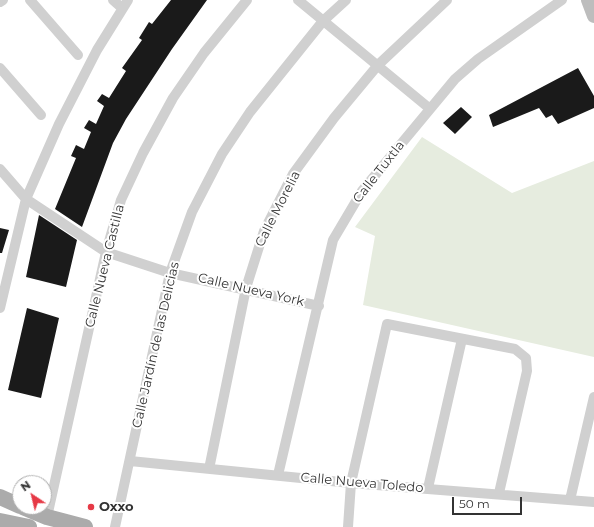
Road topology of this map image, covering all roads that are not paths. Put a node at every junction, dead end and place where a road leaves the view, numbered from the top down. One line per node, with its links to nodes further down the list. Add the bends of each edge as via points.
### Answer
1 (3, 0): 11 (street)
2 (30, 0): 15 (street)
3 (113, 0): 12 (street)
4 (128, 0): 12 (street)
5 (247, 0): 22 (street, Calle Nueva Castilla, via 204,53 173,98 121,200)
6 (298, 0): 14 (street)
7 (346, 0): 14 (street, Calle Jardín de las Delicias)
8 (447, 0): 16 (street, Calle Morelia)
9 (562, 0): 18 (street, Calle Tuxtla, via 478,59 455,79)
10 (588, 0): 13 (street)
11 (0, 2)
12 (122, 8): 21 (street, via 59,124)
13 (594, 16)
14 (323, 21): 16 (street); 23 (street, Calle Jardín de las Delicias, via 250,112 222,154 192,212)
15 (78, 55)
16 (378, 65): 18 (street); 24 (street, Calle Morelia, via 334,118 293,174 264,231)
17 (0, 68): 19 (street)
18 (429, 108): 25 (street, Calle Tuxtla, via 362,191 333,240)
19 (41, 115)
20 (0, 169): 21 (street, Calle Nueva York)
21 (26, 199): 22 (street, Calle Nueva York); 26 (street)
22 (106, 252): 23 (street, Calle Nueva York); 40 (street, Calle Nueva Castilla)
23 (170, 273): 24 (street, Calle Nueva York); 29 (street, Calle Jardín de las Delicias)
24 (246, 288): 25 (street, Calle Nueva York); 30 (street, Calle Morelia)
25 (319, 306): 31 (street, Calle Tuxtla)
26 (0, 308)
27 (462, 339): 32 (street, via 387,324); 33 (street); 34 (street, via 516,349 526,358 527,371)
28 (594, 396): 36 (street)
29 (130, 461): 30 (street, Calle Nueva Toledo); 45 (street, Calle Jardín de las Delicias)
30 (209, 469): 31 (street, Calle Nueva Toledo)
31 (278, 475): 32 (street, Calle Nueva Toledo)
32 (351, 483): 33 (street, Calle Nueva Toledo); 46 (street)
33 (428, 488): 34 (street, Calle Nueva Toledo)
34 (499, 493): 36 (street, Calle Nueva Toledo)
35 (0, 497): 37 (main road)
36 (570, 500): 38 (street, Calle Nueva Toledo)
37 (12, 502)
38 (594, 502)
39 (42, 515): 40 (main road)
40 (47, 517): 44 (main road)
41 (0, 522): 42 (main road); 43 (main road)
42 (8, 527)
43 (29, 527)
44 (85, 527)
45 (115, 527)
46 (348, 527)

